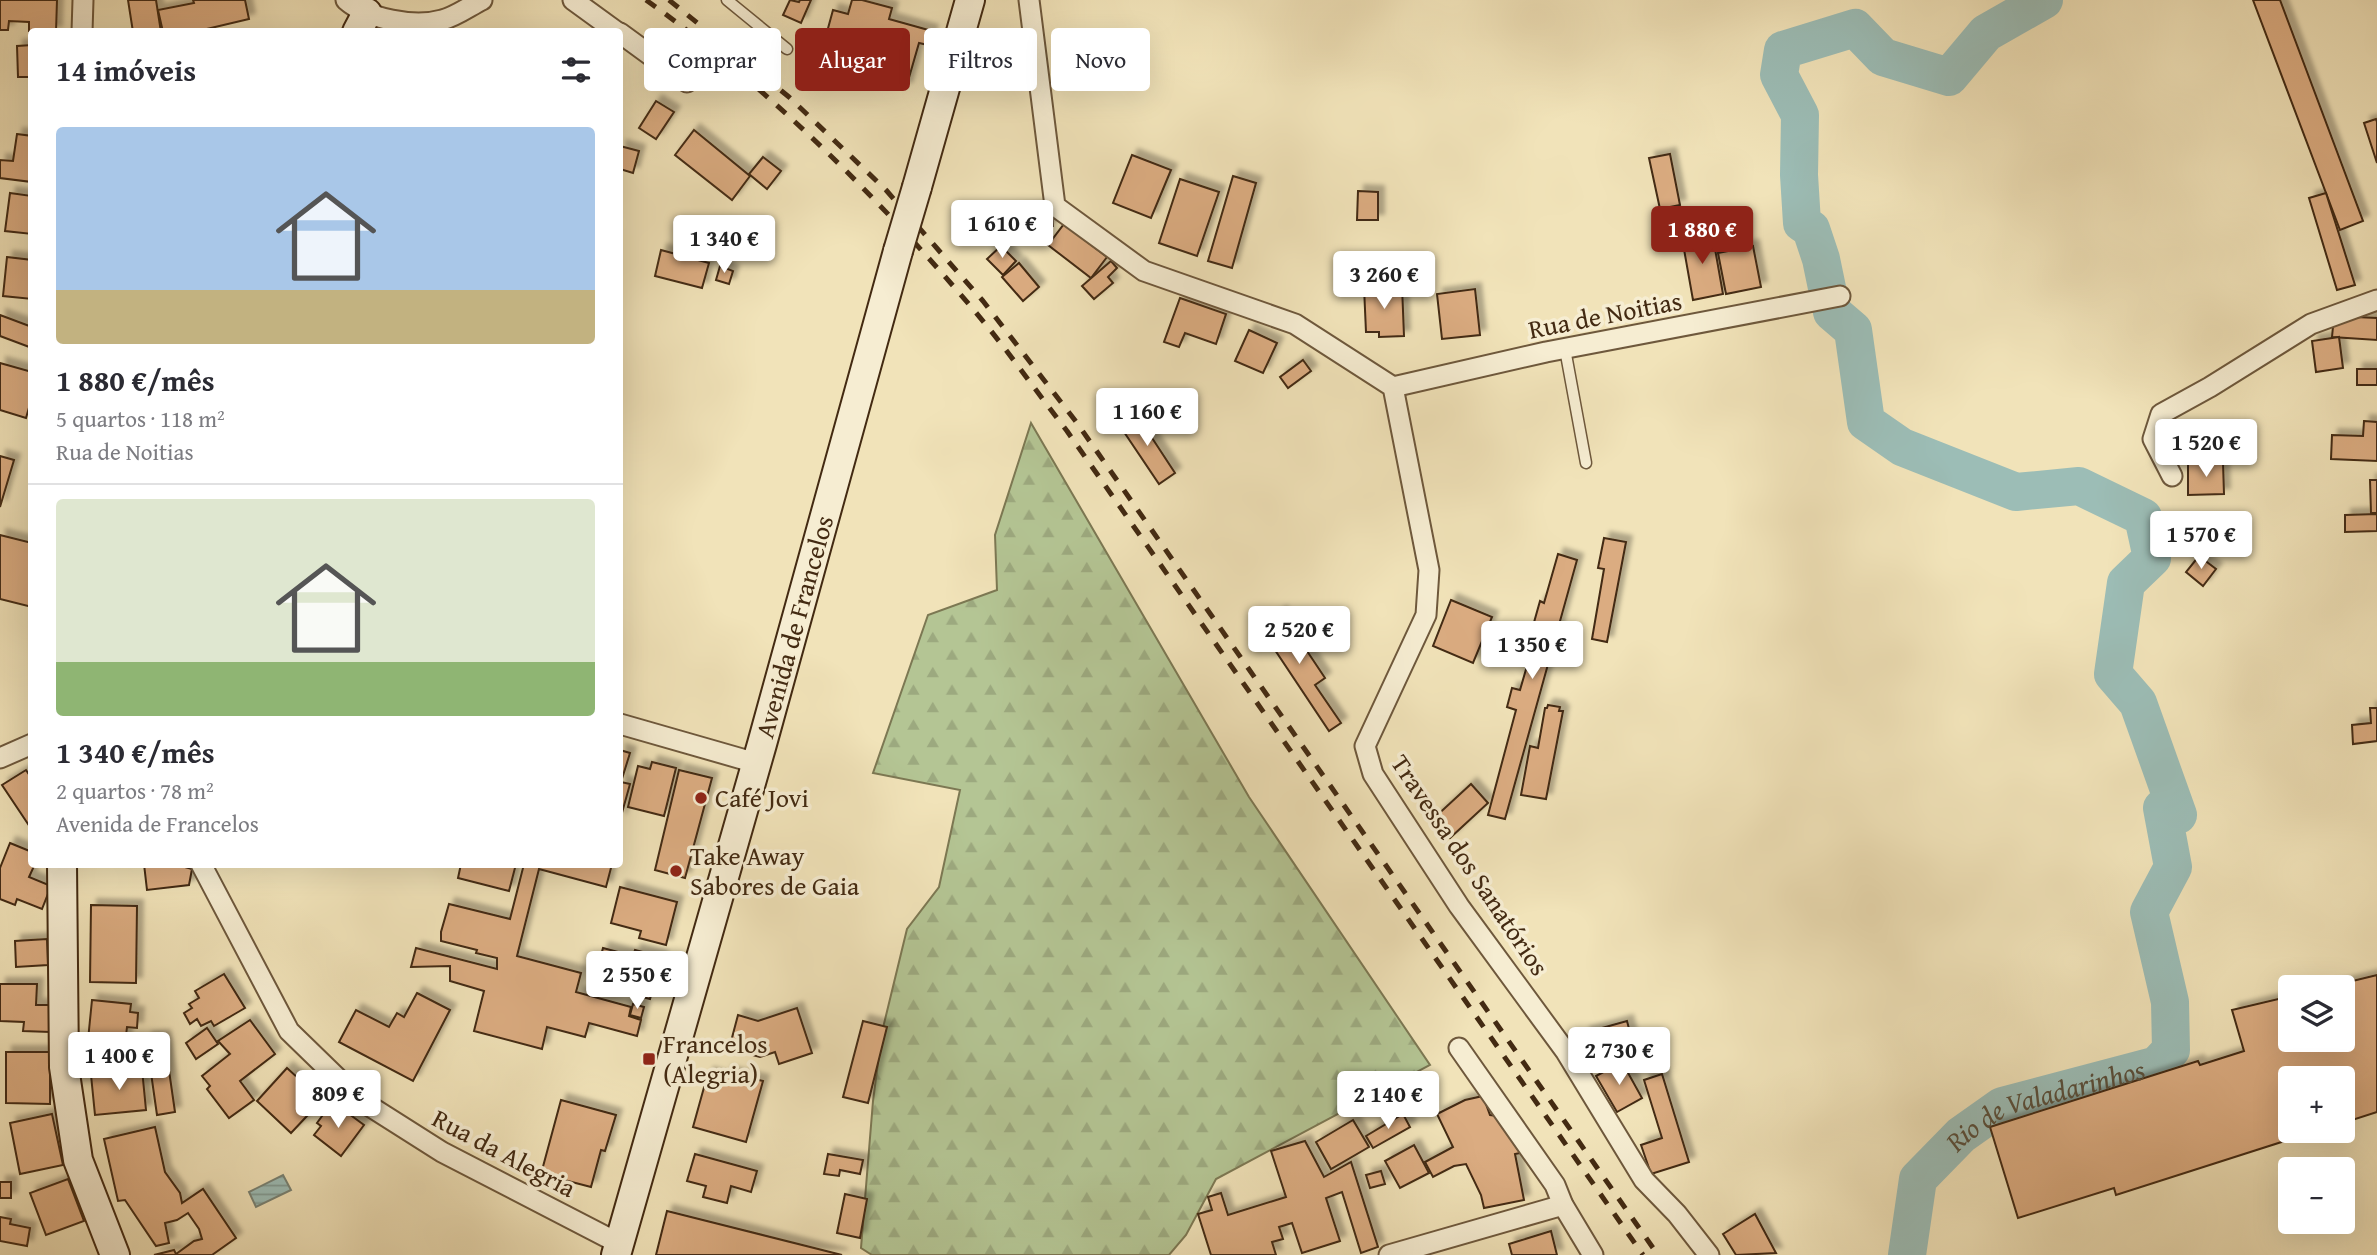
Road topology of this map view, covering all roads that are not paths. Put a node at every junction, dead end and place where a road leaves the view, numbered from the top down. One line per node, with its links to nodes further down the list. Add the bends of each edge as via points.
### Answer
1 (83, 0): 8 (street)
2 (482, 0): 7 (street, via 442,20 410,22)
3 (573, 0): 9 (street)
4 (727, 0): 11 (lane)
5 (970, 0): 22 (main road, Avenida de Francelos, bridge)
6 (1029, 0): 16 (street, via 1055,206 1144,271 1295,324)
7 (357, 15)
8 (82, 28)
9 (612, 28)
10 (623, 36): 12 (street)
11 (787, 49)
12 (644, 51)
13 (1833, 297): 15 (street, Rua de Noitias)
14 (2377, 300): 18 (street, via 2311,324 2161,414 2153,439)
15 (1565, 349): 16 (street, Rua de Noitias); 17 (lane)
16 (1394, 387): 31 (street, Travessa dos Sanatórios, via 1429,570 1426,615 1365,746 1373,774 1459,906 1566,1052 1644,1180)
17 (1586, 463)
18 (2172, 476)
19 (623, 725): 22 (street)
20 (28, 746): 21 (street)
21 (0, 758)
22 (757, 763): 27 (main road, Avenida de Francelos)
23 (62, 868): 28 (main road, via 64,1068 78,1160)
24 (203, 868): 27 (street, Rua da Alegria, via 289,1031 360,1100 442,1153)
25 (1459, 1048): 26 (street, via 1555,1185)
26 (1563, 1205): 29 (street); 30 (street)
27 (618, 1250)
28 (115, 1255)
29 (1389, 1255)
30 (1593, 1255)
31 (1709, 1255)

